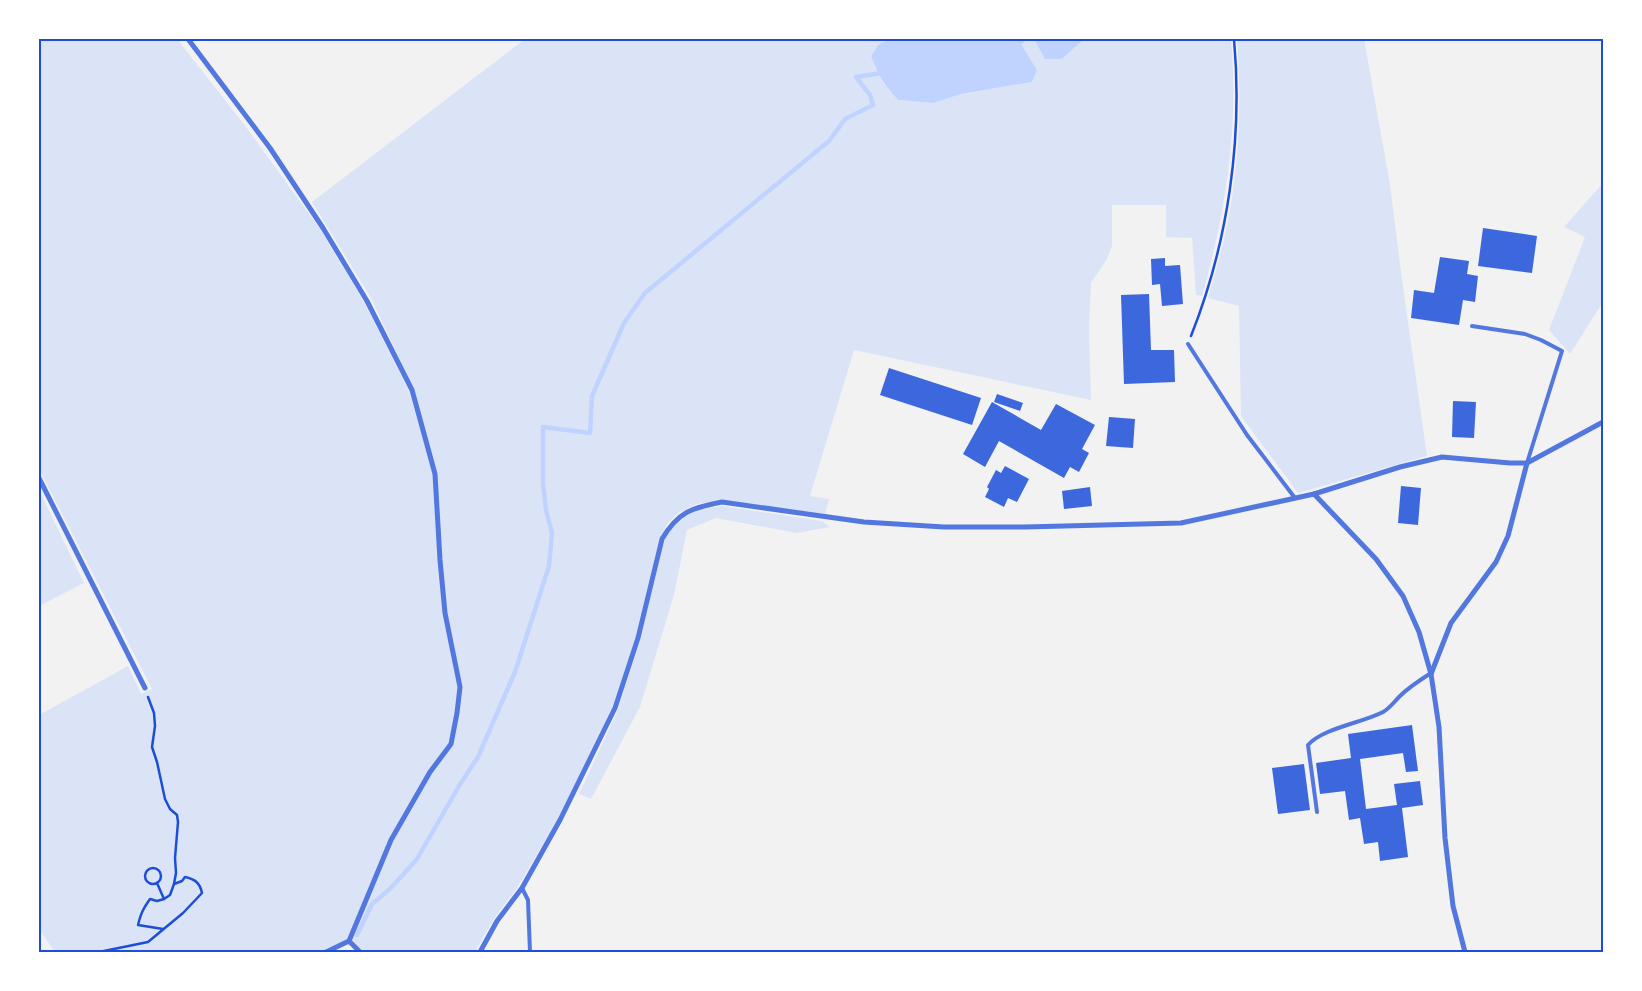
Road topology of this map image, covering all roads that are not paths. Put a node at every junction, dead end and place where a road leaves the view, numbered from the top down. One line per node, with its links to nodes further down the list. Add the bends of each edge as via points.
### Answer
1 (188, 39): 13 (street, via 270,148 368,301 412,390 435,474 445,613 460,687 457,714 451,744 430,772 391,840)
2 (1472, 326): 5 (lane, via 1525,334 1562,351)
3 (1188, 344): 8 (lane, via 1247,435)
4 (1603, 422): 5 (street)
5 (1527, 463): 7 (street, via 1442,457); 9 (street, via 1508,536 1496,562 1451,623)
6 (39, 478): 10 (street)
7 (1314, 494): 8 (street); 9 (street, via 1376,559 1403,596 1420,632)
8 (1295, 498): 12 (street, via 1181,523 1025,528 864,522 722,502 698,506 670,525 662,539 638,638 615,708 560,820)
9 (1431, 674): 11 (lane, via 1414,684 1384,712 1337,729 1308,745); 18 (street, via 1439,728 1445,838 1452,896)
10 (145, 688)
11 (1317, 812)
12 (522, 888): 16 (street, via 497,921); 17 (lane, via 528,900)
13 (348, 941): 14 (street); 15 (street)
14 (326, 952)
15 (360, 952)
16 (480, 952)
17 (530, 952)
18 (1465, 952)

